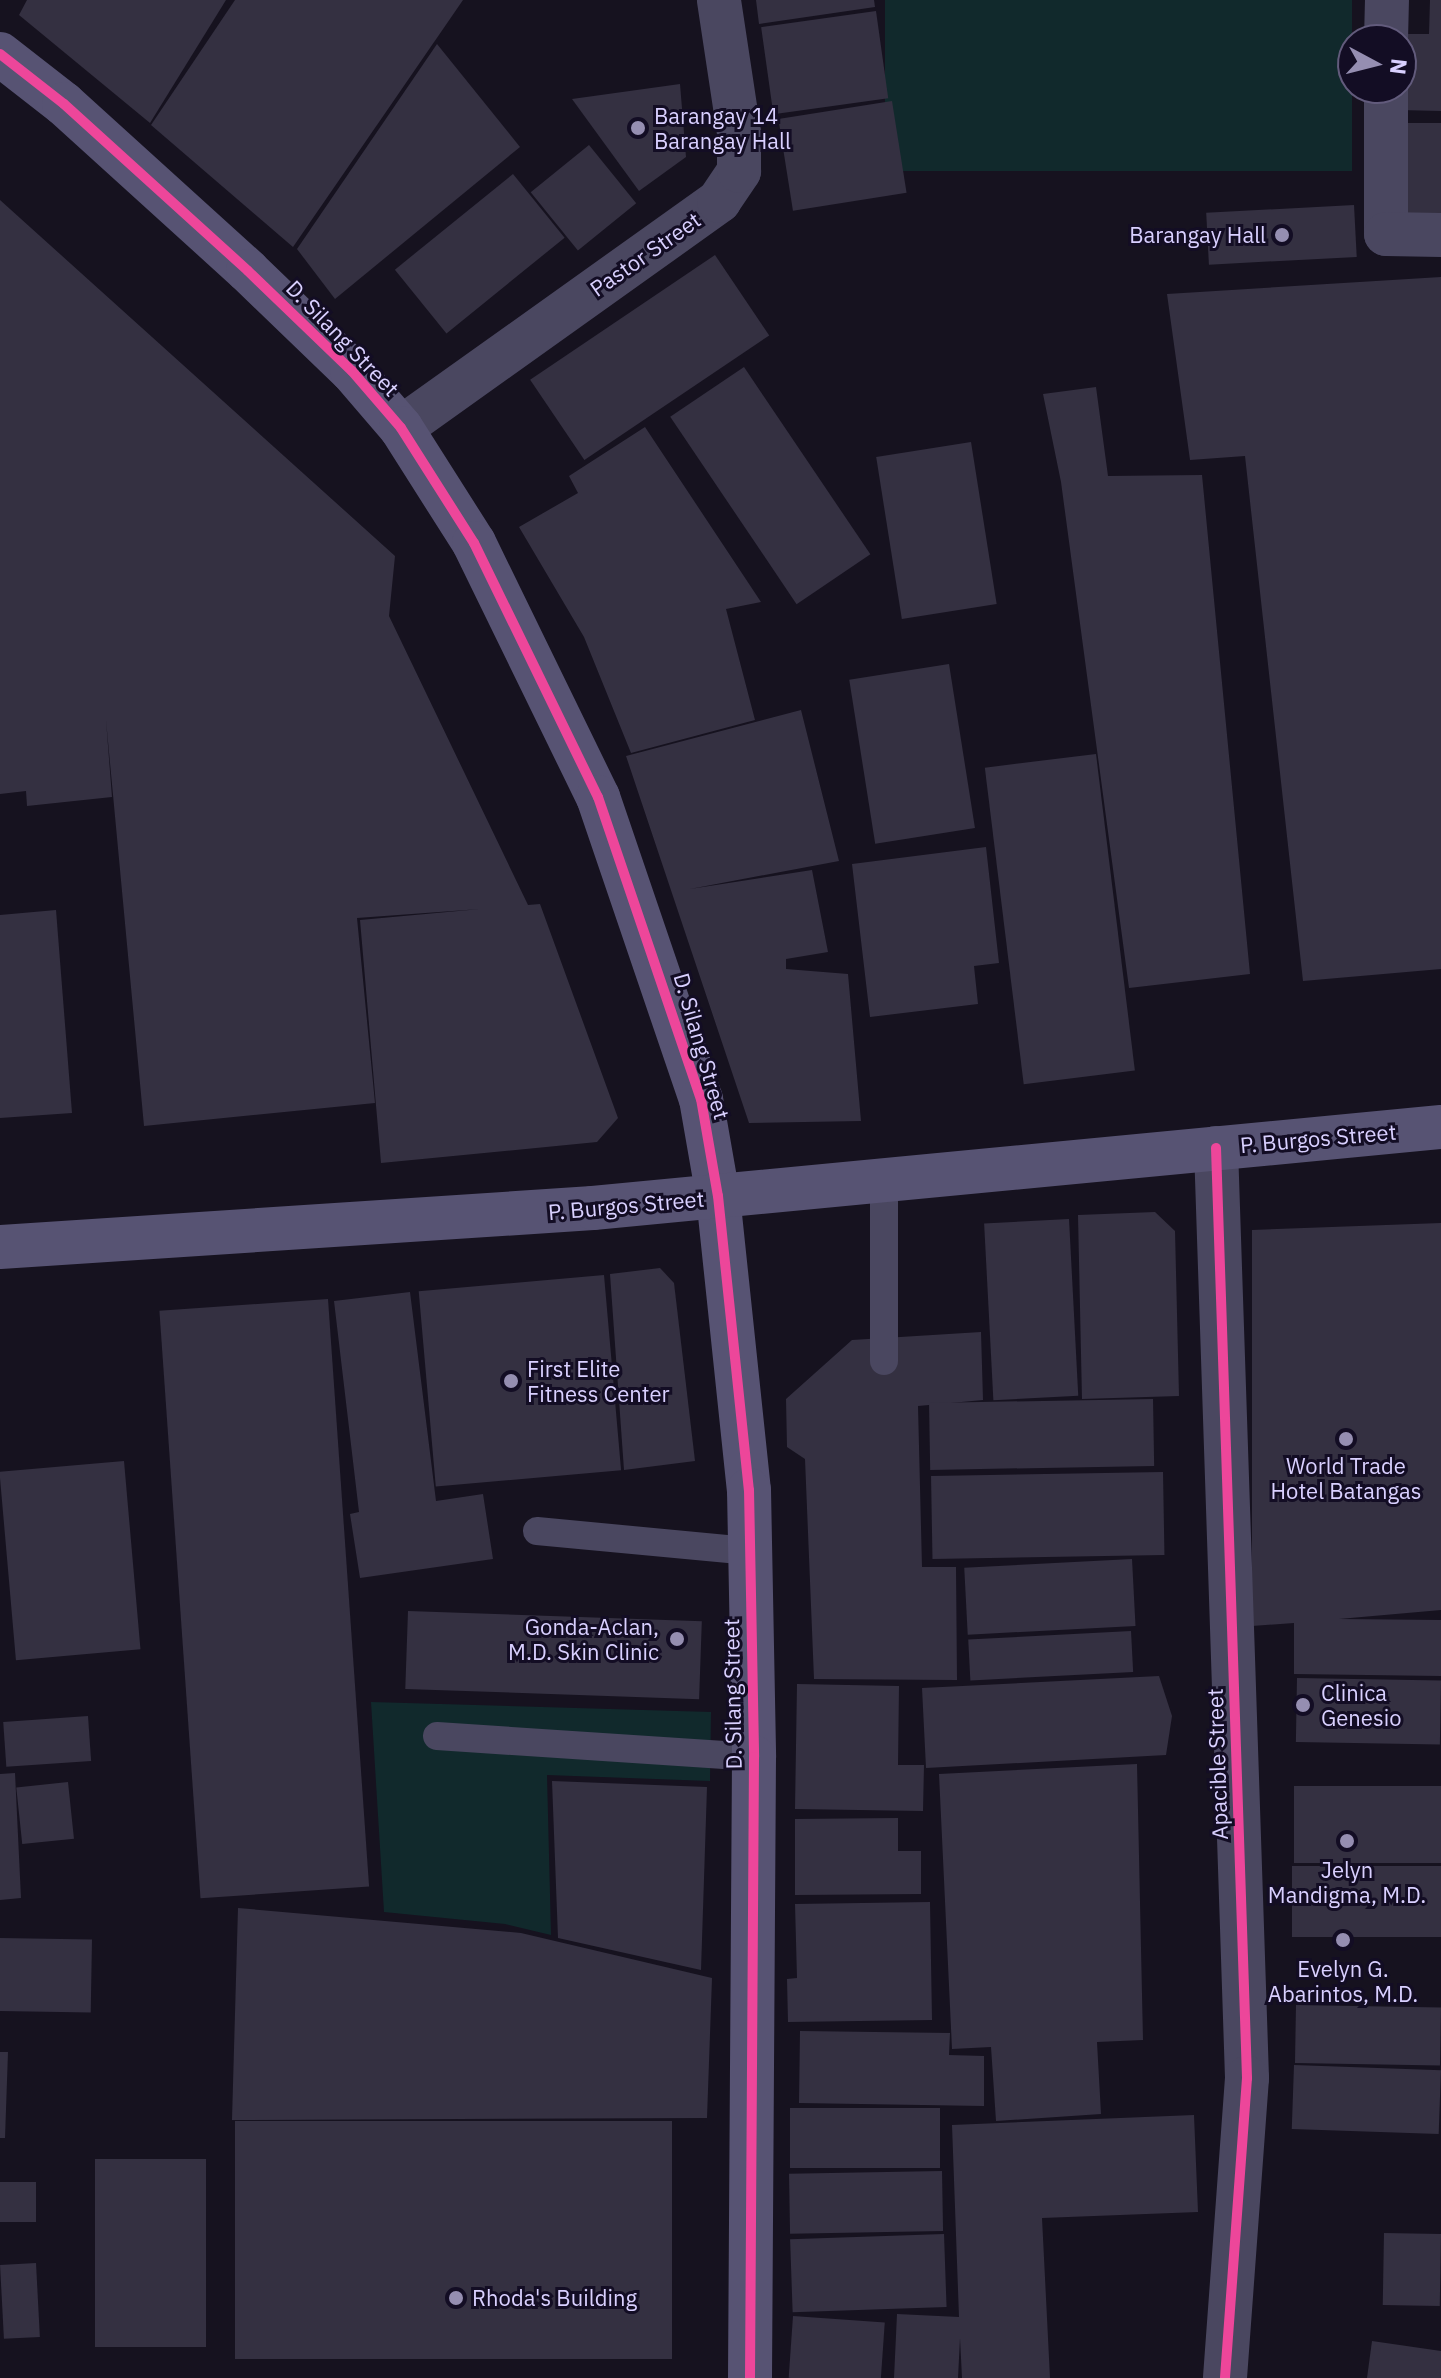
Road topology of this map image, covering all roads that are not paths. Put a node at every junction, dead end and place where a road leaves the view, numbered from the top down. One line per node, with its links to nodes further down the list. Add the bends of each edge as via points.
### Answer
1 (719, 0): 7 (street, Pastor Street, via 739,171 719,201)
2 (1387, 0): 3 (street)
3 (1386, 24)
4 (0, 54): 7 (main road, D. Silang Street, via 64,104 248,271 352,371)
5 (1386, 104): 6 (street, via 1386,234)
6 (1441, 235)
7 (401, 428): 11 (main road, D. Silang Street, via 474,543 598,797 701,1099)
8 (1441, 1127): 9 (main road, P. Burgos Street)
9 (1216, 1148): 10 (main road, P. Burgos Street); 19 (street, Apacible Street, via 1247,2078)
10 (884, 1180): 11 (main road, P. Burgos Street); 13 (lane)
11 (718, 1196): 12 (main road, P. Burgos Street); 15 (main road, D. Silang Street, via 749,1490)
12 (0, 1247)
13 (884, 1361)
14 (537, 1531): 15 (lane)
15 (750, 1551): 17 (main road, D. Silang Street)
16 (437, 1736): 17 (lane)
17 (754, 1757): 18 (main road, D. Silang Street)
18 (750, 2378)
19 (1225, 2378)

